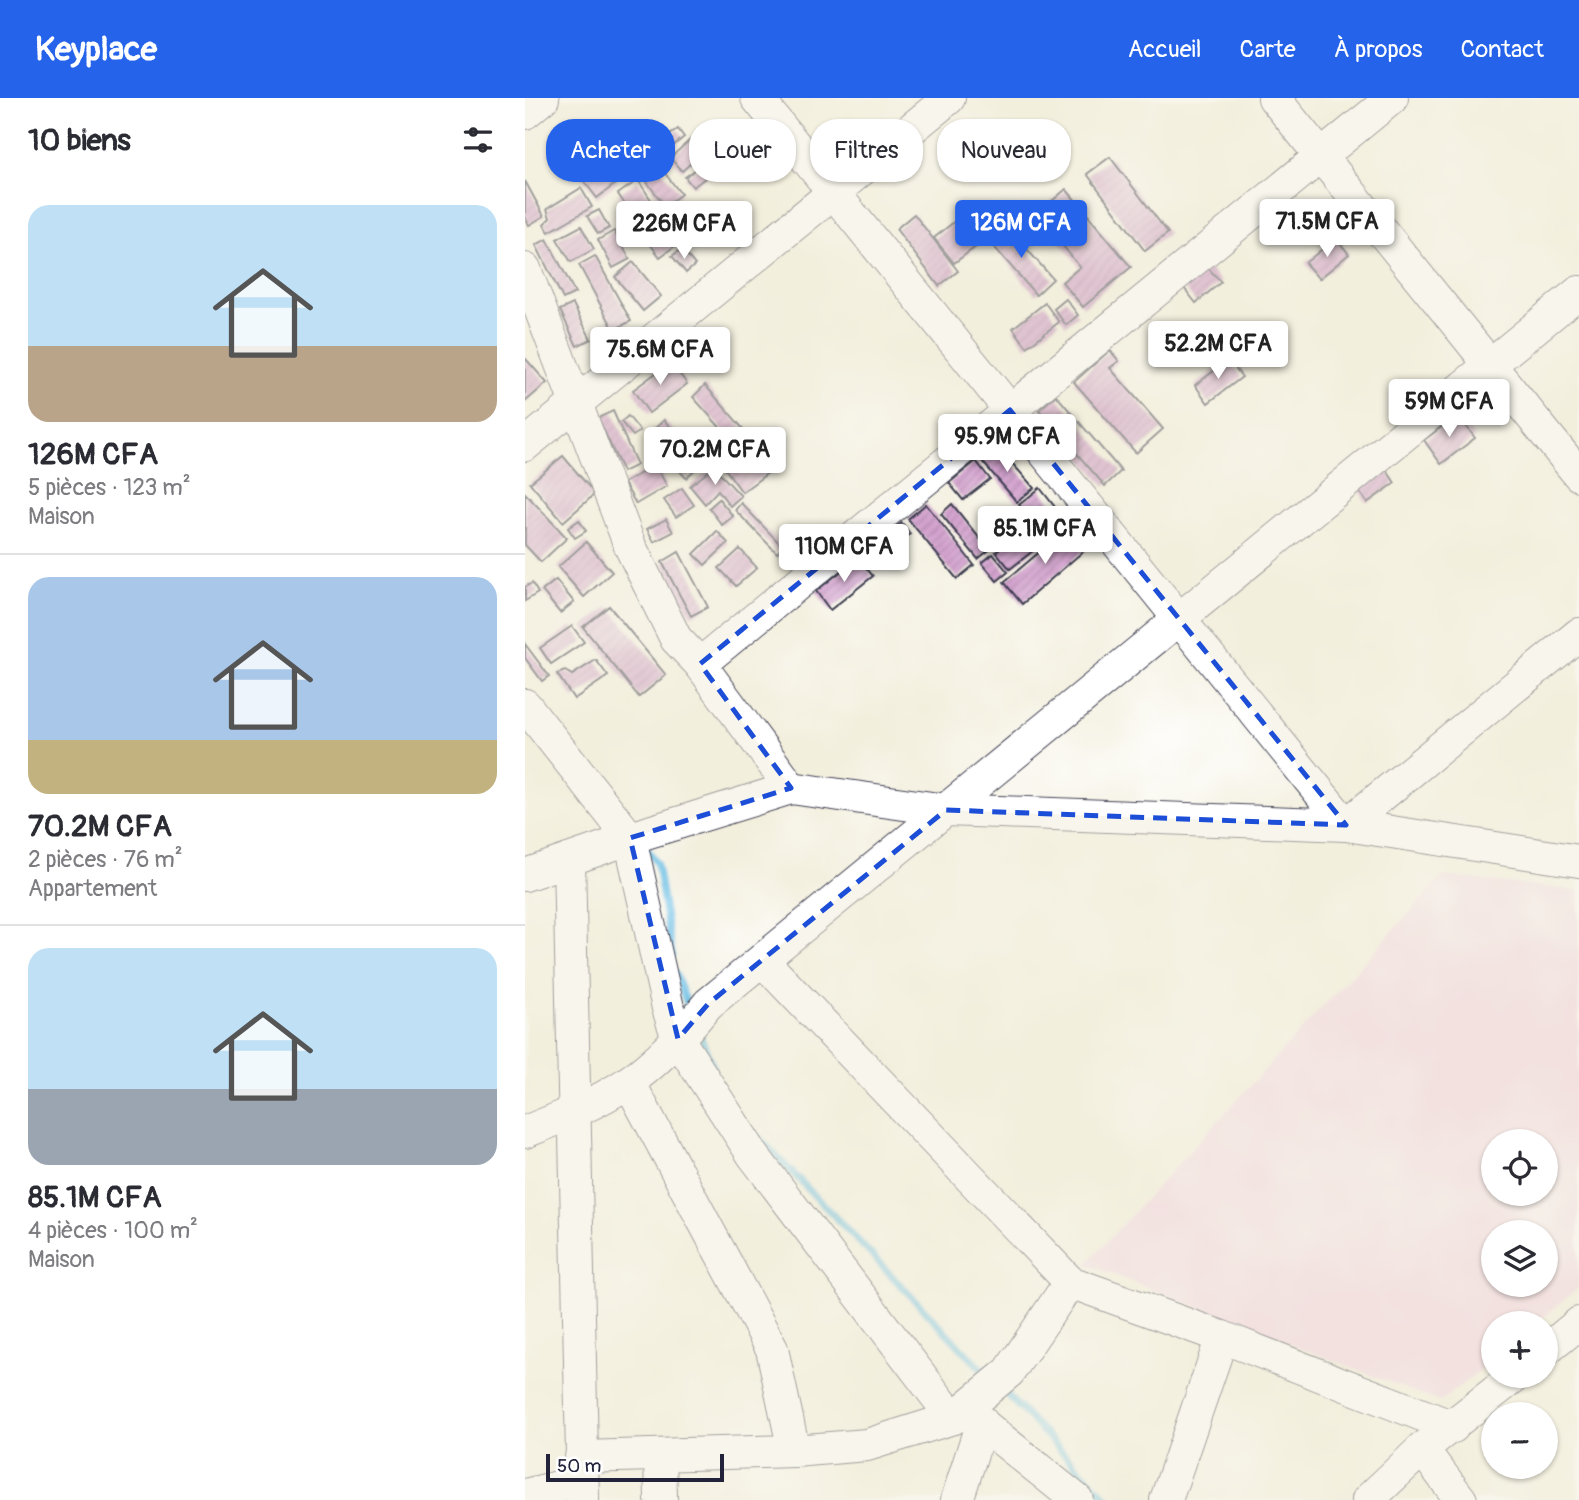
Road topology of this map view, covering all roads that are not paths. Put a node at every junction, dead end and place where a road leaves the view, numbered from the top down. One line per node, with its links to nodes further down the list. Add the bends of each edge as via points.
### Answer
1 (543, 98): 6 (street)
2 (757, 98): 8 (street)
3 (949, 98): 8 (street)
4 (1275, 98): 7 (street)
5 (1392, 98): 7 (street)
6 (525, 113)
7 (1321, 156): 11 (street); 13 (street)
8 (834, 192): 12 (street); 13 (street)
9 (525, 269): 12 (street)
10 (1579, 292): 11 (street)
11 (1490, 365): 15 (street); 16 (street)
12 (577, 402): 14 (street); 18 (street, via 630,546 676,639)
13 (1010, 410): 16 (street); 18 (street)
14 (525, 445)
15 (1579, 475)
16 (1179, 619): 21 (street); 22 (street)
17 (1579, 634): 22 (street)
18 (700, 664): 20 (street)
19 (525, 705): 23 (street)
20 (791, 788): 21 (street); 23 (street)
21 (946, 810): 22 (street); 27 (street)
22 (1346, 825): 25 (street)
23 (639, 835): 24 (street); 28 (street, via 668,1008)
24 (569, 860): 26 (street); 30 (street)
25 (1579, 861)
26 (525, 875)
27 (762, 960): 28 (street, via 708,1004); 32 (street)
28 (681, 1036): 29 (street); 37 (street, via 753,1156)
29 (629, 1083): 30 (street); 40 (street, via 772,1349)
30 (574, 1113): 31 (street); 42 (street)
31 (525, 1132)
32 (1070, 1282): 34 (street); 37 (street)
33 (1579, 1323): 35 (street)
34 (1222, 1337): 38 (street); 47 (street)
35 (1558, 1340)
36 (1500, 1388): 38 (street)
37 (979, 1402): 40 (street, via 867,1445); 45 (street); 46 (street)
38 (1453, 1427): 39 (street)
39 (1422, 1449): 48 (street); 49 (street)
40 (794, 1451): 41 (street)
41 (660, 1455): 42 (street); 44 (street)
42 (582, 1479): 43 (street)
43 (525, 1495)
44 (661, 1500)
45 (957, 1500)
46 (1077, 1500)
47 (1166, 1500)
48 (1368, 1500)
49 (1461, 1500)

